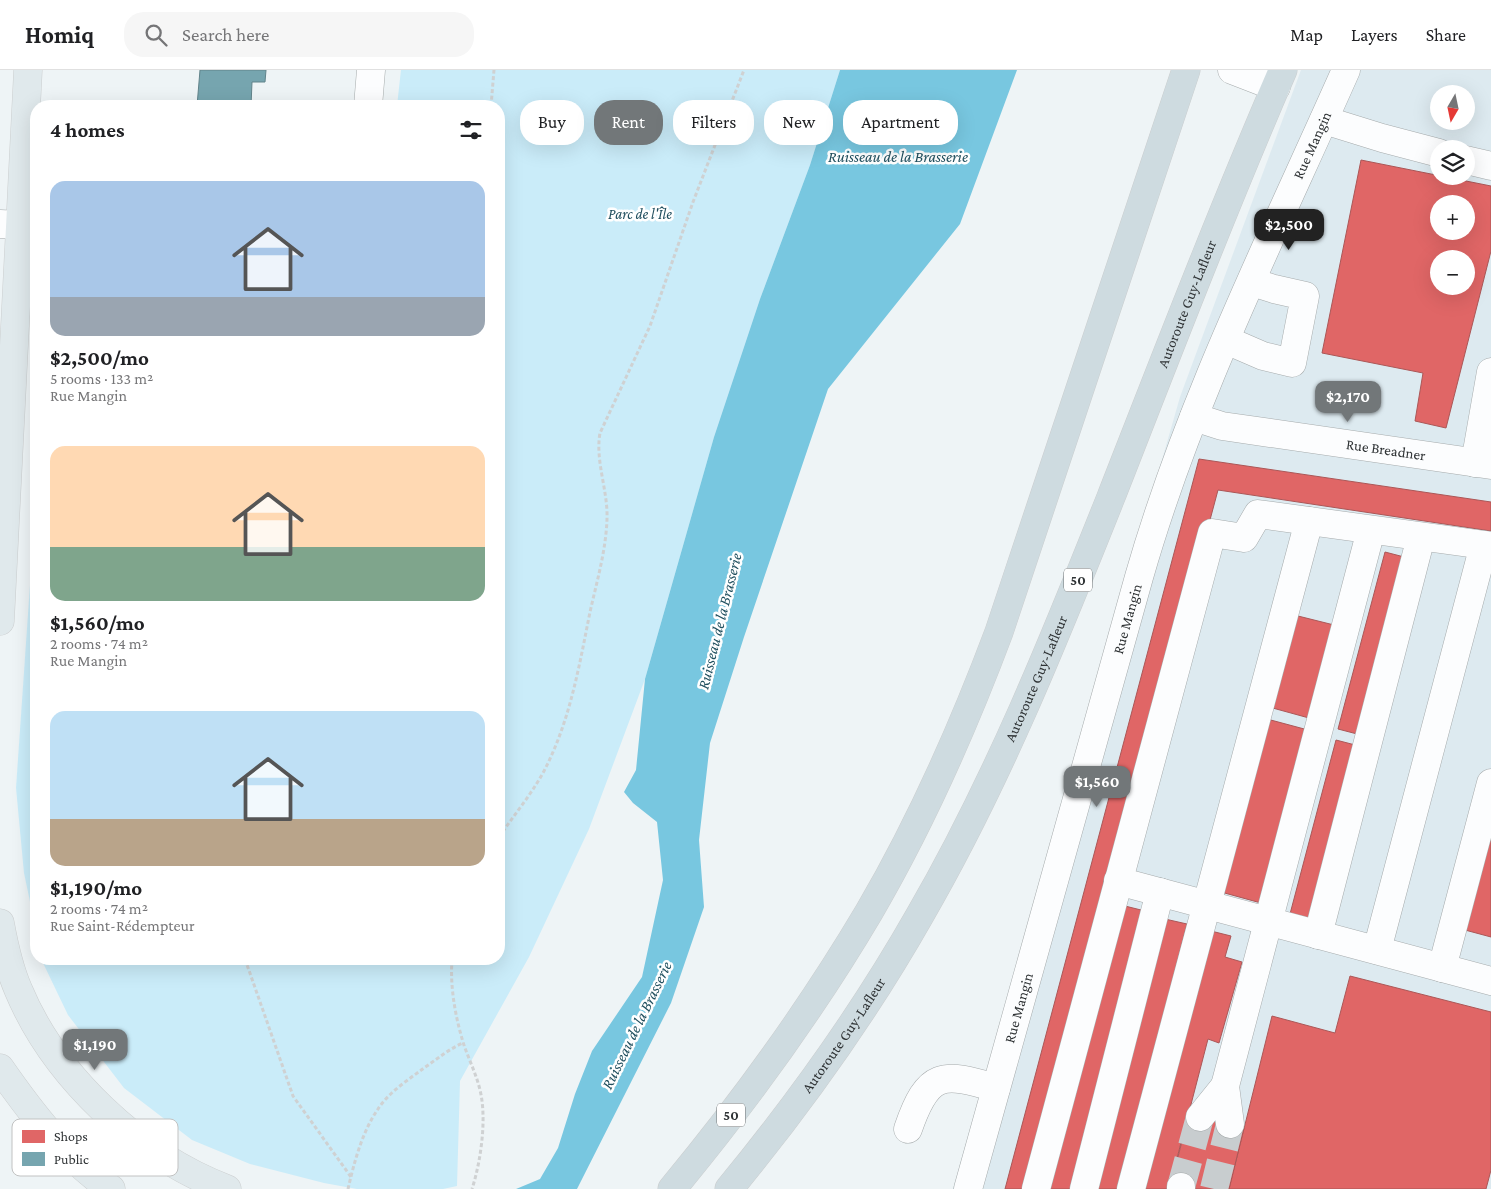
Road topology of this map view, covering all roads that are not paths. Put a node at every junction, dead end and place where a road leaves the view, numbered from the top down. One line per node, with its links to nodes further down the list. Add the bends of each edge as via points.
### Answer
1 (28, 70): 12 (main road)
2 (371, 70): 7 (street)
3 (1186, 70): 46 (highway, 50, via 1021,569 977,691 925,807 838,963 787,1039)
4 (1232, 70): 6 (street)
5 (1346, 70): 8 (street, Rue Mangin)
6 (1279, 78): 47 (highway, Autoroute Guy-Lafleur / 50, via 1064,616 976,811 920,915 865,1005)
7 (368, 100)
8 (1324, 120): 9 (street); 14 (street, Rue Mangin)
9 (1430, 151)
10 (1475, 162): 11 (street)
11 (1491, 166)
12 (29, 188): 13 (main road)
13 (10, 224): 23 (main road)
14 (1252, 282): 15 (street, Rue Mangin); 15 (street, via 1305,296 1292,363 1263,356)
15 (1226, 340): 17 (street, Rue Mangin)
16 (1491, 372): 18 (street)
17 (1194, 417): 18 (street, Rue Breadner, via 1222,426); 36 (street, Rue Mangin, via 1145,556)
18 (1483, 464)
19 (1309, 521): 20 (street); 25 (street, via 1258,514 1244,538 1212,533); 27 (street)
20 (1371, 530): 21 (street); 28 (street)
21 (1421, 536): 22 (street); 30 (street)
22 (1488, 546): 31 (street)
23 (0, 621)
24 (1491, 783): 32 (street)
25 (1118, 881): 26 (street); 49 (street)
26 (1160, 892): 27 (street); 50 (street)
27 (1207, 905): 28 (street); 51 (street)
28 (1269, 922): 30 (street); 35 (street)
29 (0, 923): 39 (main road, via 18,988 35,1023 78,1083)
30 (1318, 935): 31 (street)
31 (1377, 950): 32 (street)
32 (1442, 968): 33 (street)
33 (1491, 981)
34 (0, 1068): 38 (main road)
35 (1225, 1086): 37 (street); 40 (street)
36 (996, 1088): 41 (street, via 964,1078 937,1081 921,1100); 48 (street, Rue Mangin)
37 (1200, 1117)
38 (37, 1119)
39 (116, 1119)
40 (1230, 1124)
41 (908, 1129)
42 (178, 1165): 45 (main road)
43 (95, 1176): 44 (main road)
44 (111, 1189)
45 (227, 1189)
46 (672, 1189)
47 (729, 1189)
48 (968, 1189)
49 (1036, 1189)
50 (1084, 1189)
51 (1131, 1189)

